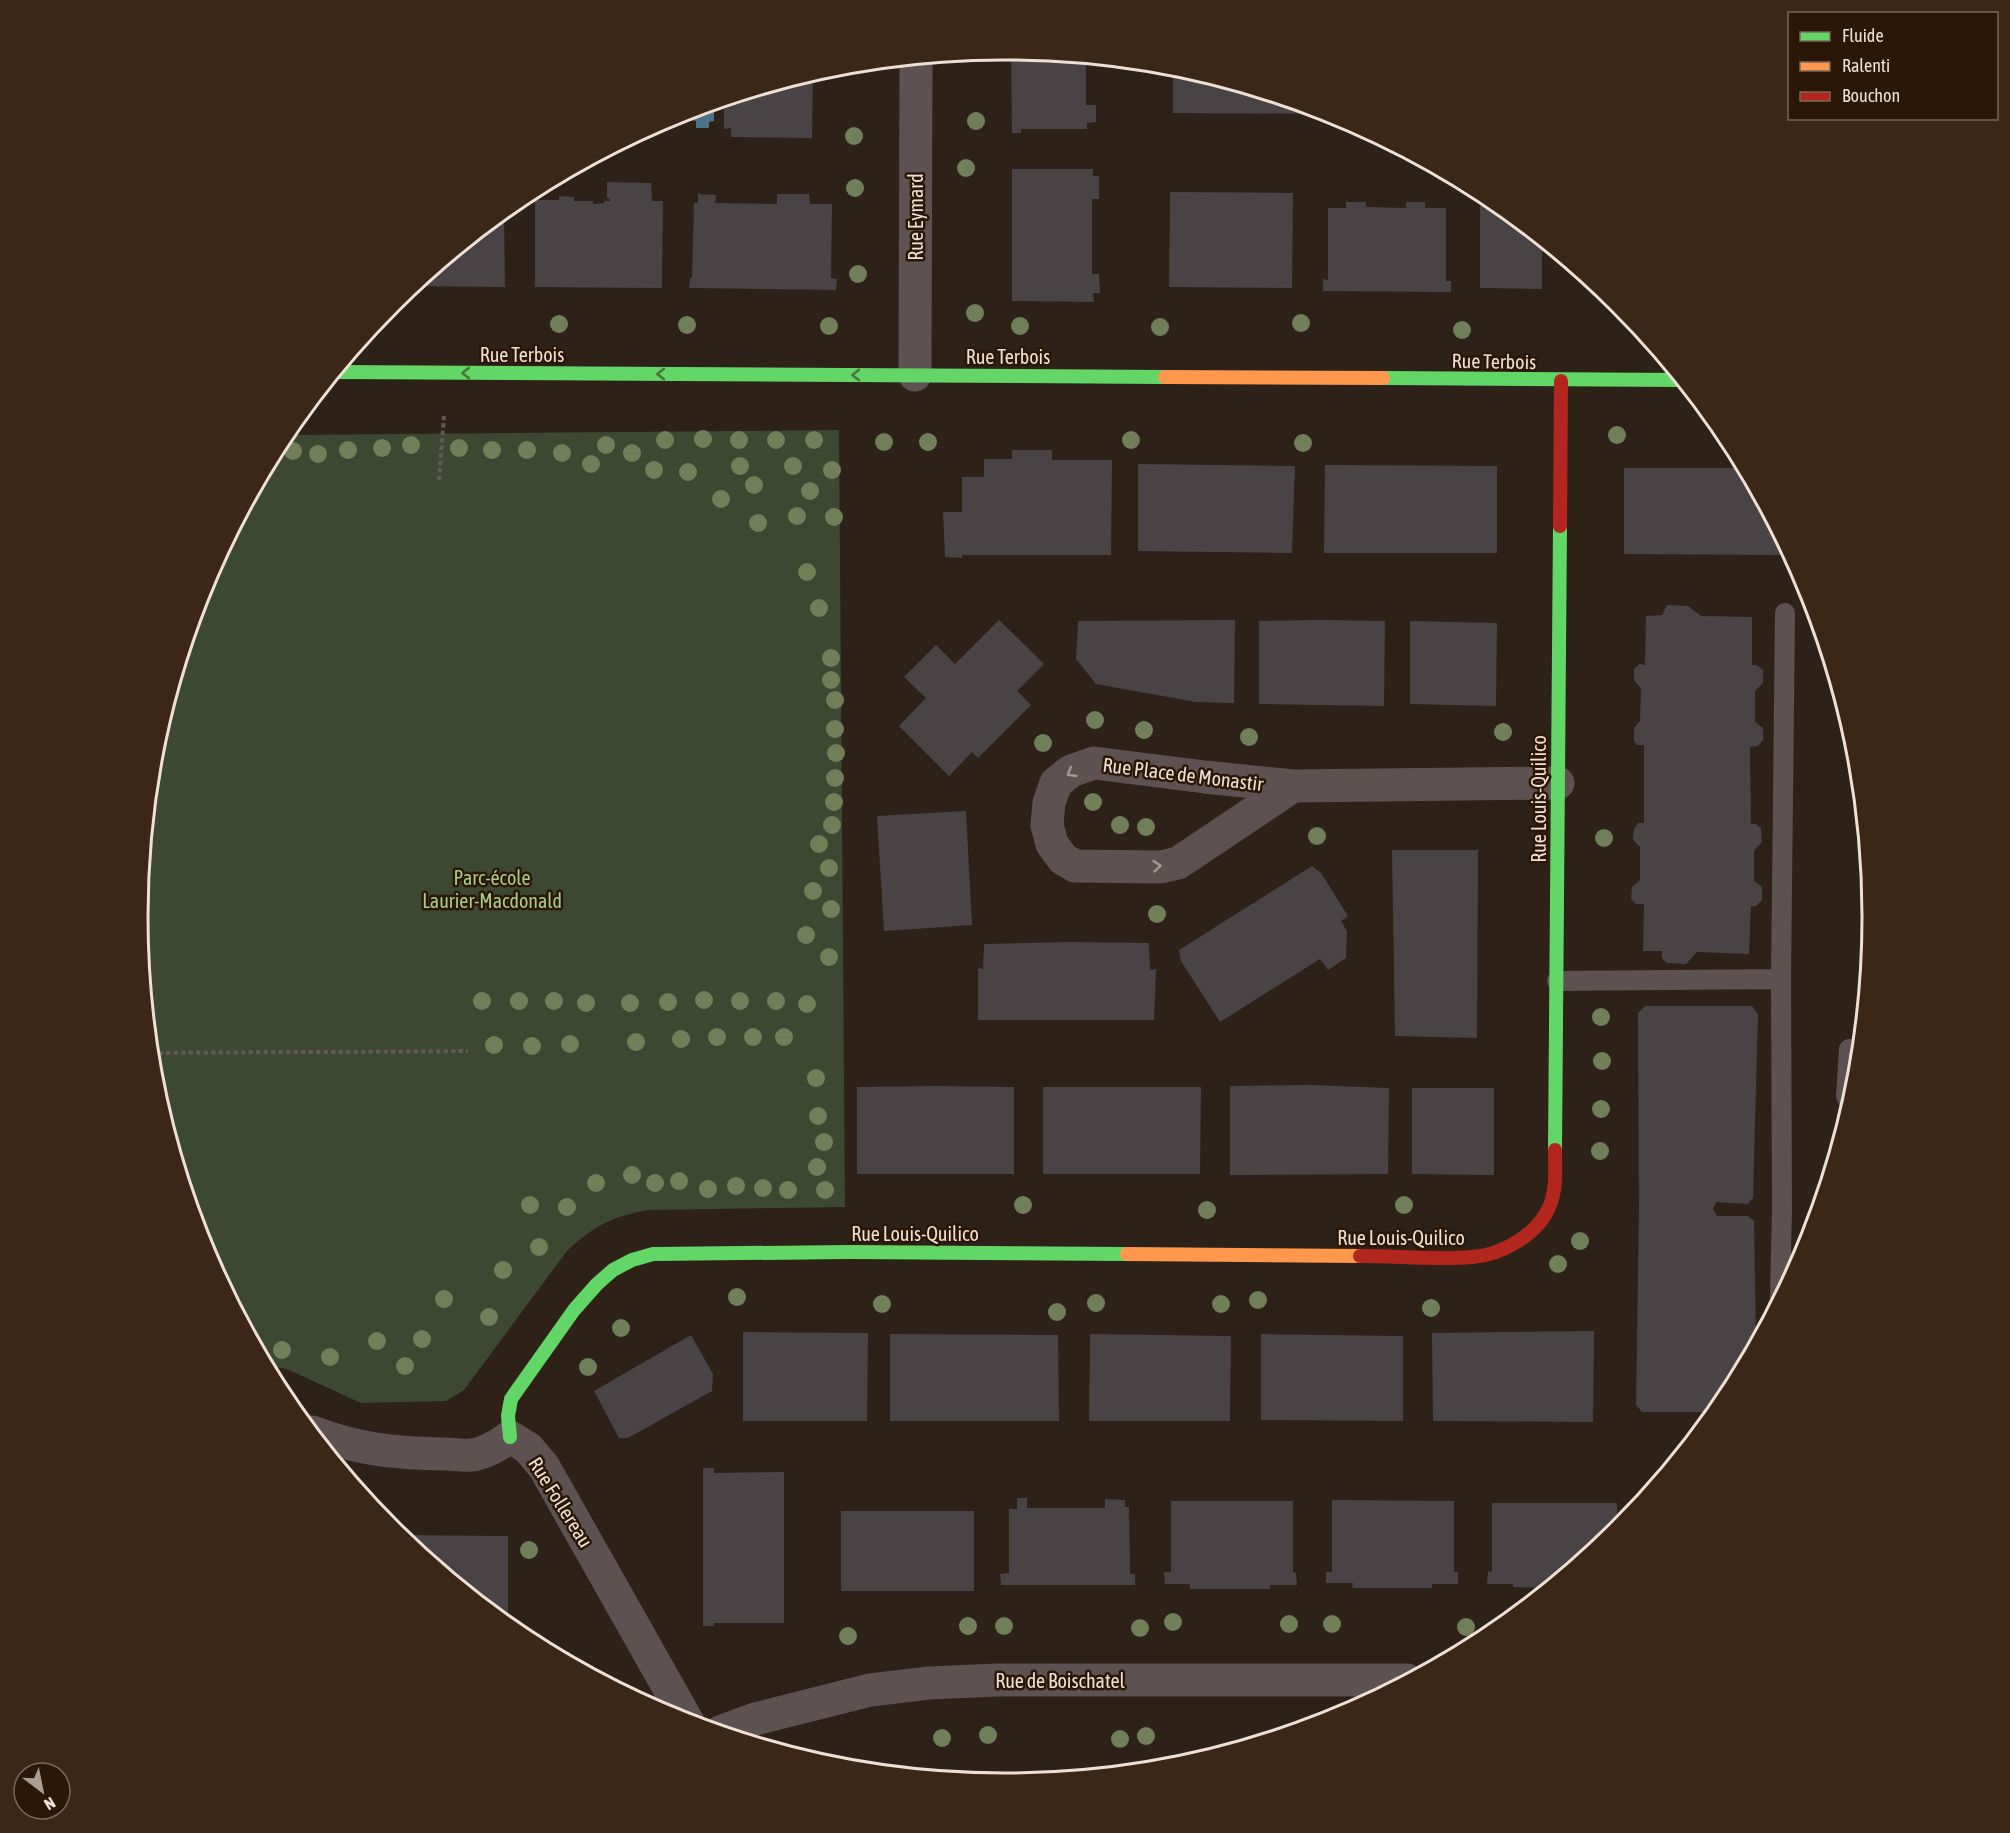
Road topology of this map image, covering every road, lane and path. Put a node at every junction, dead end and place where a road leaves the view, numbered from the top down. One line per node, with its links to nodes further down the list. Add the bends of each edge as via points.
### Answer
1 (916, 65): 3 (street, Rue Eymard)
2 (344, 372): 3 (street, Rue Terbois, one-way to 2)
3 (915, 375): 5 (street, Rue Terbois)
4 (1673, 380): 5 (street, Rue Terbois)
5 (1562, 381): 9 (street, Rue Louis-Quilico)
6 (444, 417): 7 (path)
7 (439, 480)
8 (1785, 613): 11 (lane)
9 (1558, 783): 10 (street, Rue Place de Monastir); 12 (street, Rue Louis-Quilico)
10 (1293, 786): 10 (street, Rue Place de Monastir, one-way to 10, via 1094,763 1071,771 1056,783 1048,803 1047,825 1052,844 1063,859 1075,866 1161,867 1197,852)
11 (1781, 979): 12 (lane); 17 (lane)
12 (1557, 981): 19 (street, Rue Louis-Quilico, via 1556,1186 1547,1213 1528,1234 1503,1250 1474,1257 653,1254 614,1270 574,1310 511,1399)
13 (1851, 1049): 16 (lane)
14 (468, 1051): 15 (path)
15 (160, 1053)
16 (1848, 1066)
17 (1780, 1279)
18 (324, 1436): 19 (street, via 405,1454 475,1455)
19 (510, 1437): 21 (street, Rue Follereau, via 528,1448 544,1467)
20 (1393, 1680): 22 (street, Rue de Boischatel, via 929,1683 870,1690)
21 (681, 1709)
22 (730, 1728)

